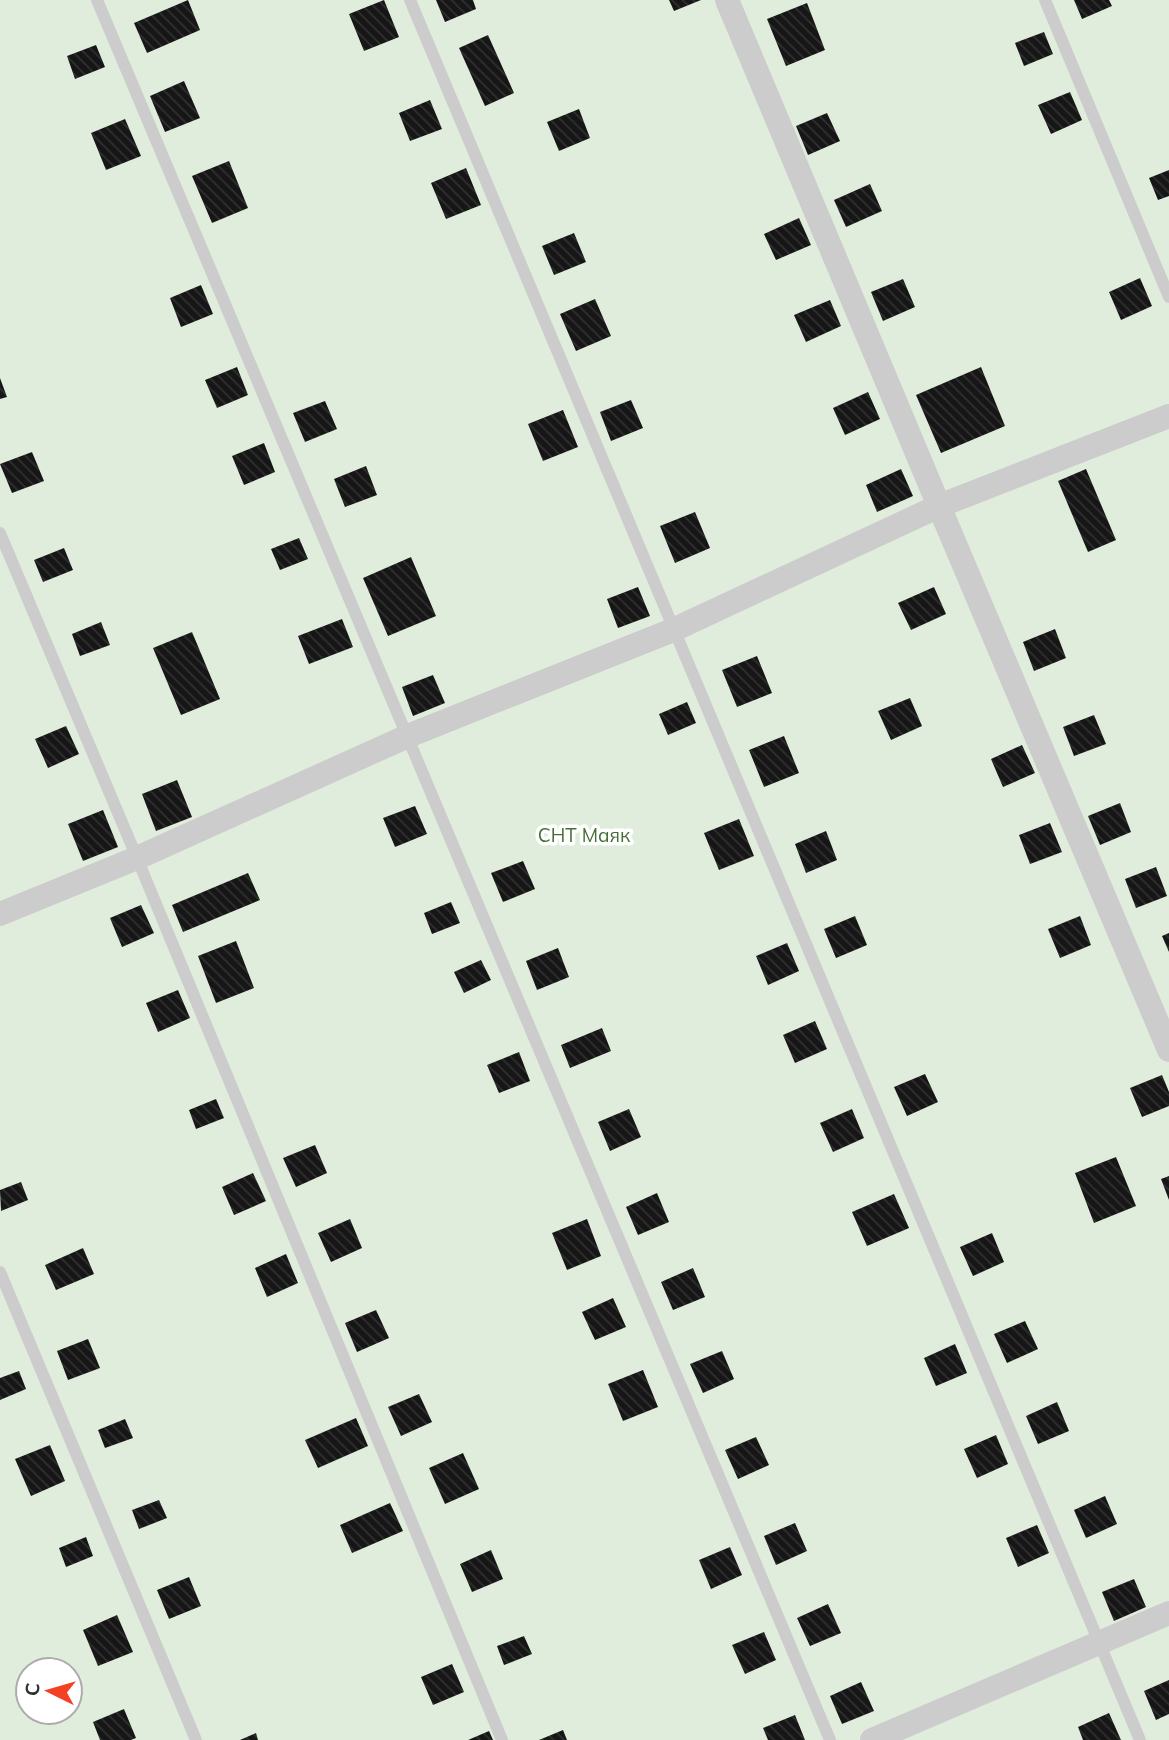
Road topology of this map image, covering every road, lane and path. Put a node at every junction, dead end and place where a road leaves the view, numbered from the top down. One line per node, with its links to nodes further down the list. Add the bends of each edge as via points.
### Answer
1 (97, 0): 10 (lane)
2 (410, 0): 9 (lane)
3 (727, 0): 7 (street)
4 (1045, 0): 5 (lane)
5 (1169, 297)
6 (1169, 416): 7 (street)
7 (939, 506): 9 (street); 13 (street)
8 (0, 533): 11 (lane)
9 (673, 630): 10 (street); 16 (lane)
10 (408, 736): 11 (street); 19 (lane)
11 (137, 858): 12 (street); 18 (lane)
12 (0, 914)
13 (1169, 1050)
14 (0, 1272): 17 (lane)
15 (1169, 1613): 16 (street)
16 (1099, 1644): 20 (street); 21 (lane)
17 (196, 1740)
18 (502, 1740)
19 (830, 1740)
20 (872, 1740)
21 (1140, 1740)

